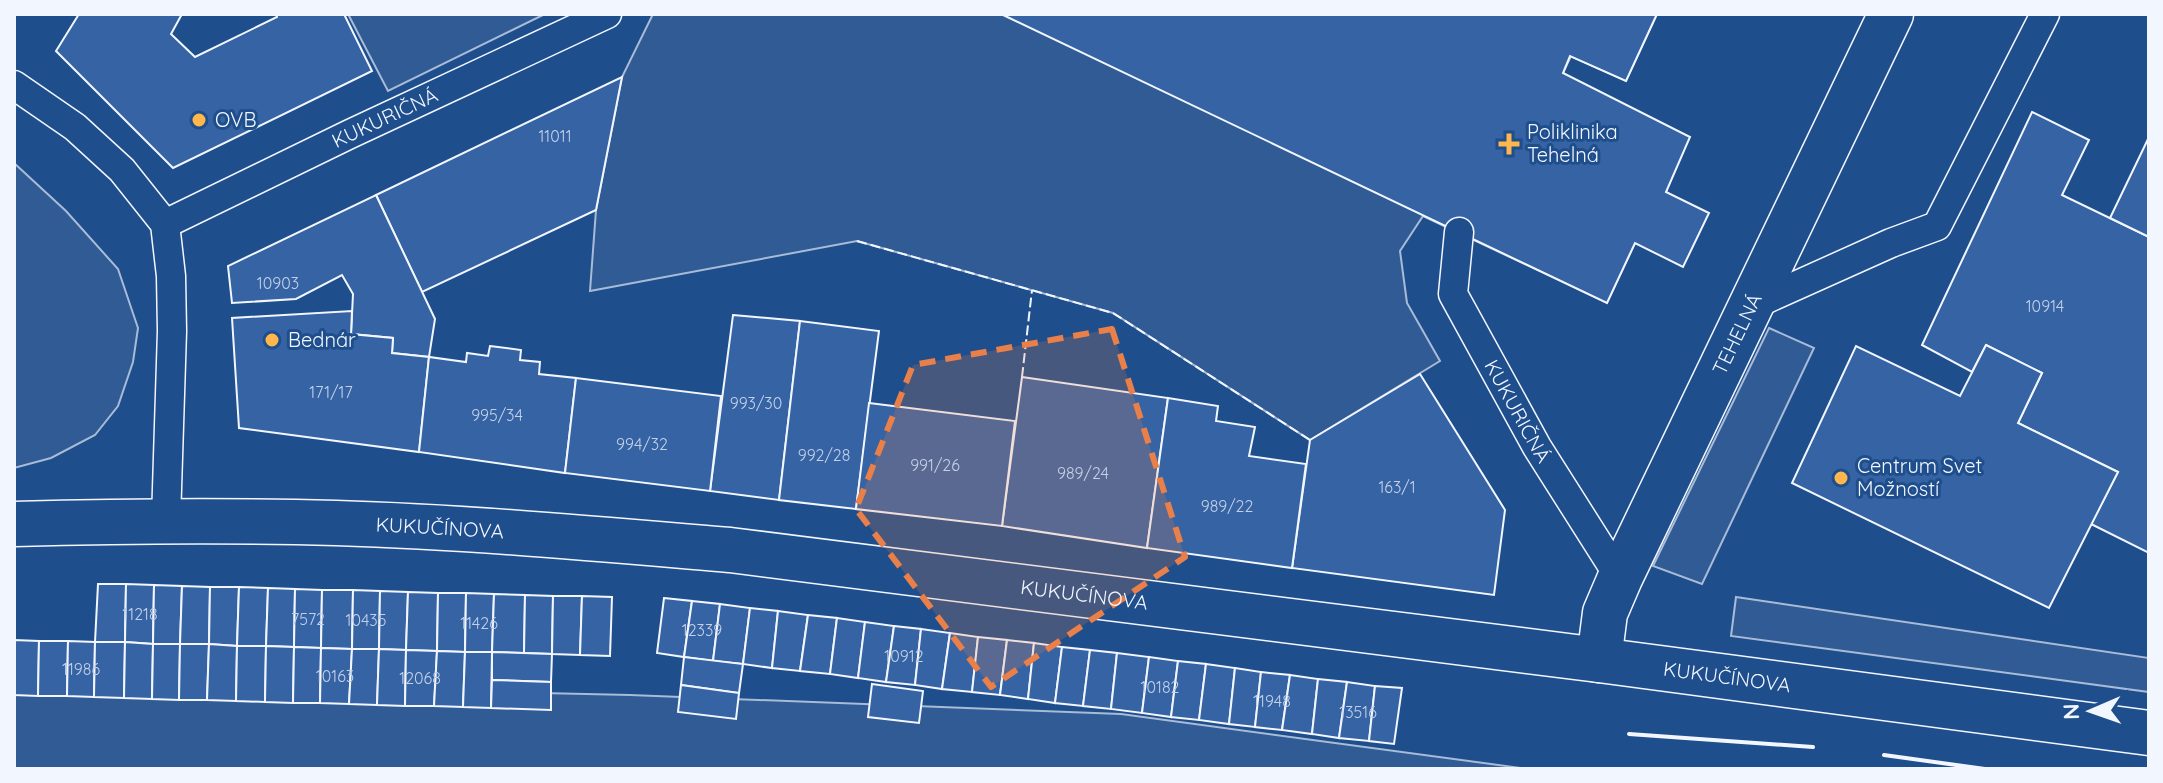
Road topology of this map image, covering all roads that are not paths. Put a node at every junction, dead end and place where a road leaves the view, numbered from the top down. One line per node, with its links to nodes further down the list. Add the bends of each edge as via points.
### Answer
1 (607, 14): 5 (lane, KUKURIČNÁ)
2 (1891, 14): 7 (street, TEHELNÁ)
3 (2045, 14): 7 (lane, via 1937,226)
4 (14, 85): 5 (lane, via 75,127 122,170)
5 (165, 224): 8 (lane, via 172,331)
6 (1459, 232): 10 (lane, KUKURIČNÁ, via 1453,294 1537,447)
7 (1753, 305): 10 (street, TEHELNÁ)
8 (166, 520): 9 (street, KUKUČÍNOVA); 11 (street, KUKUČÍNOVA, via 339,523 730,550)
9 (14, 524)
10 (1620, 578): 11 (street, TEHELNÁ, via 1605,613)
11 (1599, 660): 12 (street, KUKUČÍNOVA)
12 (2149, 733)

